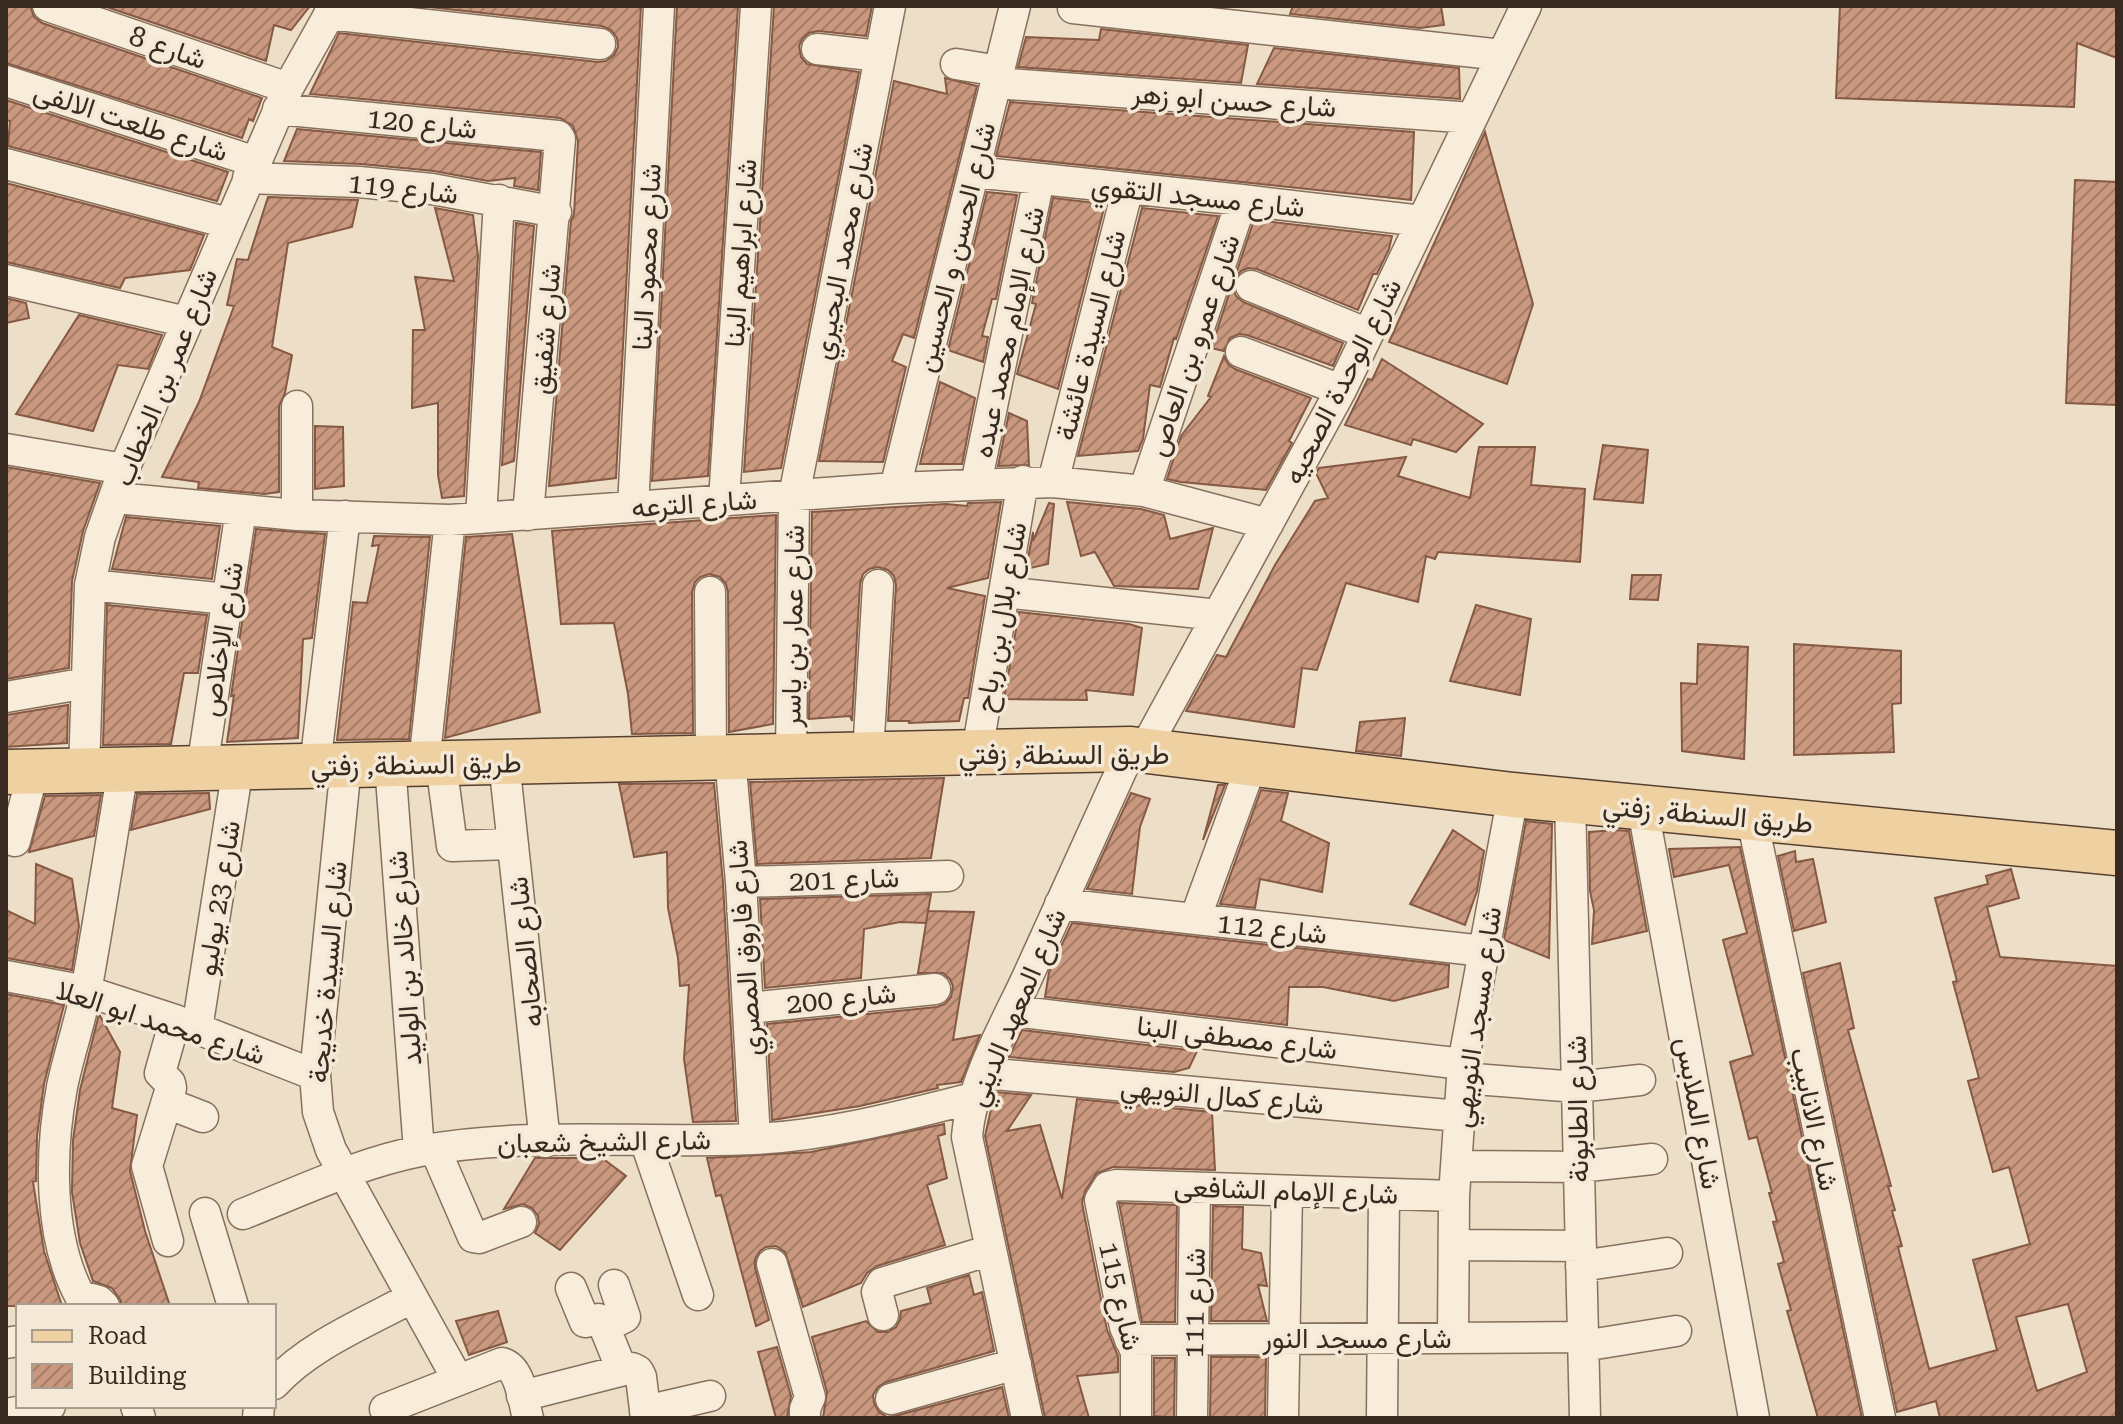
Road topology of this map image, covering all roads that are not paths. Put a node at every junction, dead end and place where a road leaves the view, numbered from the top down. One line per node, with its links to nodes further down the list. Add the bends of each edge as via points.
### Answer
1 (48, 6): 16 (street, شارع 8)
2 (659, 6): 45 (street, شارع محمود البنا)
3 (756, 6): 44 (street, شارع ابراهيم البنا)
4 (890, 6): 12 (street, شارع محمد البحيري)
5 (1015, 6): 14 (street, شارع الحسن و الحسين)
6 (1526, 6): 11 (street, شارع الوحدة الصحيه)
7 (1073, 8): 11 (street)
8 (331, 10): 9 (street); 16 (street, شارع عمر بن الخطاب)
9 (600, 44)
10 (817, 49): 12 (street)
11 (1502, 55): 17 (street, شارع الوحدة الصحيه)
12 (880, 56): 43 (street, شارع محمد البحيري)
13 (956, 64): 14 (street, شارع حسن ابو زهر)
14 (998, 77): 17 (street, شارع حسن ابو زهر); 21 (street, شارع الحسن و الحسين)
15 (6, 81): 20 (street, شارع طلعت الالفى)
16 (283, 99): 18 (street, شارع 120, via 558,136); 20 (street, شارع عمر بن الخطاب)
17 (1472, 118): 27 (street, شارع الوحدة الصحيه)
18 (562, 143): 26 (street, شارع شفيق)
19 (6, 164): 28 (street)
20 (252, 170): 24 (street, شارع 119); 28 (street, شارع عمر بن الخطاب)
21 (974, 172): 22 (street, شارع مسجد التقوي); 41 (street, شارع الحسن و الحسين)
22 (1039, 179): 23 (street, شارع مسجد التقوي); 40 (street, شارع الإمام محمد عبده)
23 (1128, 188): 25 (street, شارع مسجد التقوي); 38 (street, شارع السيدة عائشة)
24 (499, 200): 26 (street, شارع 119); 50 (street)
25 (1242, 200): 27 (street, شارع مسجد التقوي); 42 (street, شارع عمرو بن العاص)
26 (556, 212): 48 (street, شارع شفيق)
27 (1422, 221): 32 (street, شارع الوحدة الصحيه)
28 (228, 223): 31 (street, شارع عمر بن الخطاب)
29 (6, 280): 31 (street)
30 (1251, 286): 32 (street)
31 (187, 322): 39 (street, شارع عمر بن الخطاب)
32 (1368, 334): 34 (street, شارع الوحدة الصحيه)
33 (1241, 352): 34 (street)
34 (1341, 390): 52 (street, شارع الوحدة الصحيه)
35 (297, 406): 47 (street)
36 (6, 449): 39 (street, شارع الترعه)
37 (1023, 481): 38 (street, شارع الترعه); 40 (street, شارع الترعه); 56 (street, شارع بلال بن رباح)
38 (1053, 482): 42 (street, شارع الترعه)
39 (120, 484): 46 (street, شارع الترعه); 53 (street, شارع عمر بن الخطاب, via 100,537)
40 (976, 484): 41 (street, شارع الترعه)
41 (895, 488): 43 (street, شارع الترعه)
42 (1144, 491): 52 (street, شارع الترعه)
43 (794, 496): 44 (street, شارع الترعه); 64 (street, شارع عمار بن ياسر)
44 (724, 500): 45 (street, شارع الترعه)
45 (633, 507): 48 (street, شارع الترعه)
46 (241, 510): 47 (street, شارع الترعه); 57 (street, شارع الإخلاص)
47 (297, 515): 49 (street, شارع الترعه)
48 (528, 515): 50 (street, شارع الترعه)
49 (345, 516): 51 (street, شارع الترعه); 69 (street, شارع السيدة خديجة)
50 (481, 518): 51 (street, شارع الترعه)
51 (450, 520): 67 (street)
52 (1268, 524): 58 (street, شارع الوحدة الصحيه)
53 (90, 585): 57 (street); 59 (street, شارع عمر بن الخطاب)
54 (878, 585): 63 (street)
55 (710, 592): 65 (street, شارع فاروق المصري)
56 (1004, 592): 58 (street); 62 (street, شارع بلال بن رباح)
57 (227, 599): 70 (street, شارع الإخلاص)
58 (1218, 615): 61 (street, شارع الوحدة الصحيه)
59 (87, 683): 60 (street); 71 (street, شارع عمر بن الخطاب)
60 (6, 697)
61 (1138, 749): 62 (main road, طريق السنطة, زفتي); 68 (main road, طريق السنطة, زفتي); 82 (street, شارع المعهد الديني)
62 (977, 752): 63 (main road, طريق السنطة, زفتي)
63 (868, 754): 64 (main road, طريق السنطة, زفتي)
64 (791, 756): 65 (main road, طريق السنطة, زفتي)
65 (720, 757): 66 (main road, طريق السنطة, زفتي); 81 (street, شارع فاروق المصري)
66 (504, 762): 67 (main road, طريق السنطة, زفتي); 78 (street, شارع الصحابه)
67 (418, 763): 69 (main road, طريق السنطة, زفتي); 78 (street, via 452,846); 102 (street, شارع خالد بن الوليد)
68 (1252, 763): 73 (main road, طريق السنطة, زفتي); 83 (street)
69 (331, 765): 70 (main road, طريق السنطة, زفتي); 92 (street, شارع السيدة خديجة)
70 (220, 768): 71 (main road, طريق السنطة, زفتي); 90 (street, شارع 23 يوليو)
71 (104, 770): 72 (main road, طريق السنطة, زفتي); 87 (street, شارع عمر بن الخطاب)
72 (19, 772): 77 (street)
73 (1513, 795): 74 (main road, طريق السنطة, زفتي); 84 (street, شارع مسجد النويهي)
74 (1570, 800): 75 (main road, طريق السنطة, زفتي); 95 (street, شارع الطابونة)
75 (1643, 809): 76 (main road, طريق السنطة, زفتي); 154 (street, شارع الملابس)
76 (1752, 819): 79 (main road, طريق السنطة, زفتي); 155 (street, شارع الانابيب)
77 (15, 841)
78 (513, 844): 101 (street, شارع الصحابه)
79 (2117, 853)
80 (948, 876): 81 (street, شارع 201)
81 (741, 882): 88 (street, شارع فاروق المصري)
82 (1060, 904): 83 (street, شارع 112); 89 (street, شارع المعهد الديني)
83 (1195, 919): 84 (street, شارع 112)
84 (1484, 951): 91 (street, شارع مسجد النويهي)
85 (6, 976): 87 (street, شارع محمد ابو العلا)
86 (935, 989): 88 (street, شارع 200)
87 (86, 991): 90 (street, شارع محمد ابو العلا); 124 (street, شارع عمر بن الخطاب, via 62,1088 55,1207 78,1293)
88 (748, 1008): 99 (street, شارع فاروق المصري)
89 (1012, 1011): 91 (street, شارع مصطفى البنا); 94 (street, شارع المعهد الديني)
90 (186, 1025): 92 (street, شارع محمد ابو العلا); 96 (street, شارع 23 يوليو, via 160,1073 171,1086)
91 (1463, 1071): 95 (street, شارع مصطفى البنا); 97 (street, شارع مسجد النويهي)
92 (315, 1075): 105 (street, شارع السيدة خديجة, via 318,1112)
93 (1640, 1080): 95 (street, شارع مصطفى البنا)
94 (979, 1086): 97 (street, شارع كمال النويهي); 99 (street, شارع الشيخ شعبان, via 901,1116); 116 (street, شارع المعهد الديني, via 967,1137)
95 (1577, 1087): 104 (street, شارع الطابونة)
96 (167, 1103): 98 (street); 114 (street, via 147,1173)
97 (1459, 1116): 106 (street, شارع مسجد النويهي)
98 (203, 1117)
99 (755, 1139): 100 (street, شارع الشيخ شعبان)
100 (645, 1140): 101 (street, شارع الشيخ شعبان); 122 (street)
101 (545, 1142): 102 (street, شارع الشيخ شعبان)
102 (427, 1150): 105 (street, شارع الشيخ شعبان); 113 (street, شارع خالد بن الوليد, via 473,1237)
103 (1652, 1159): 104 (street, شارع الإمام الشافعى)
104 (1579, 1167): 106 (street, شارع الإمام الشافعى); 118 (street, شارع الطابونة)
105 (344, 1173): 112 (street, شارع الشيخ شعبان); 123 (street, شارع السيدة خديجة)
106 (1455, 1181): 110 (street, شارع الإمام الشافعى); 115 (street, شارع مسجد النويهي)
107 (1117, 1185): 108 (street, شارع الإمام الشافعى); 133 (street, شارع 115, via 1108,1187 1100,1200)
108 (1195, 1188): 109 (street, شارع الإمام الشافعى); 131 (street, شارع 111)
109 (1287, 1191): 110 (street, شارع الإمام الشافعى); 132 (street)
110 (1384, 1194): 129 (street)
111 (205, 1213): 125 (street)
112 (243, 1214)
113 (521, 1222)
114 (168, 1241)
115 (1455, 1245): 118 (street); 130 (street, شارع مسجد النويهي)
116 (991, 1250): 126 (street, via 882,1283 877,1292); 135 (street, شارع المعهد الديني)
117 (1667, 1253): 118 (street)
118 (1581, 1256): 134 (street, شارع الطابونة)
119 (772, 1264): 147 (street, via 810,1397)
120 (614, 1285): 127 (street, via 625,1317)
121 (571, 1288): 127 (street, via 585,1322 600,1319)
122 (698, 1295)
123 (411, 1298): 137 (street, شارع السيدة خديجة); 138 (street, via 327,1344)
124 (102, 1304)
125 (232, 1304)
126 (883, 1315)
127 (605, 1327): 136 (street)
128 (1676, 1331): 134 (street, شارع مسجد النور)
129 (1383, 1338): 130 (street, شارع مسجد النور); 132 (street, شارع مسجد النور); 152 (street)
130 (1453, 1338): 134 (street, شارع مسجد النور)
131 (1193, 1339): 132 (street, شارع مسجد النور); 133 (street, شارع مسجد النور); 150 (street, شارع 111)
132 (1285, 1339): 151 (street)
133 (1130, 1340): 149 (street, شارع 115, via 1136,1352)
134 (1583, 1341): 153 (street, شارع الطابونة)
135 (1016, 1364): 140 (street); 148 (street, شارع المعهد الديني)
136 (622, 1370): 142 (street); 146 (street, via 632,1368 640,1374)
137 (458, 1380): 141 (street); 142 (street, via 506,1364 515,1372)
138 (276, 1382)
139 (710, 1396): 146 (street)
140 (891, 1399)
141 (427, 1406): 144 (street)
142 (525, 1407)
143 (39, 1408): 145 (street)
144 (385, 1409)
145 (6, 1414)
146 (646, 1414)
147 (805, 1418)
148 (1027, 1418)
149 (1136, 1418)
150 (1192, 1418)
151 (1283, 1418)
152 (1382, 1418)
153 (1585, 1418)
154 (1754, 1418)
155 (1880, 1418)

